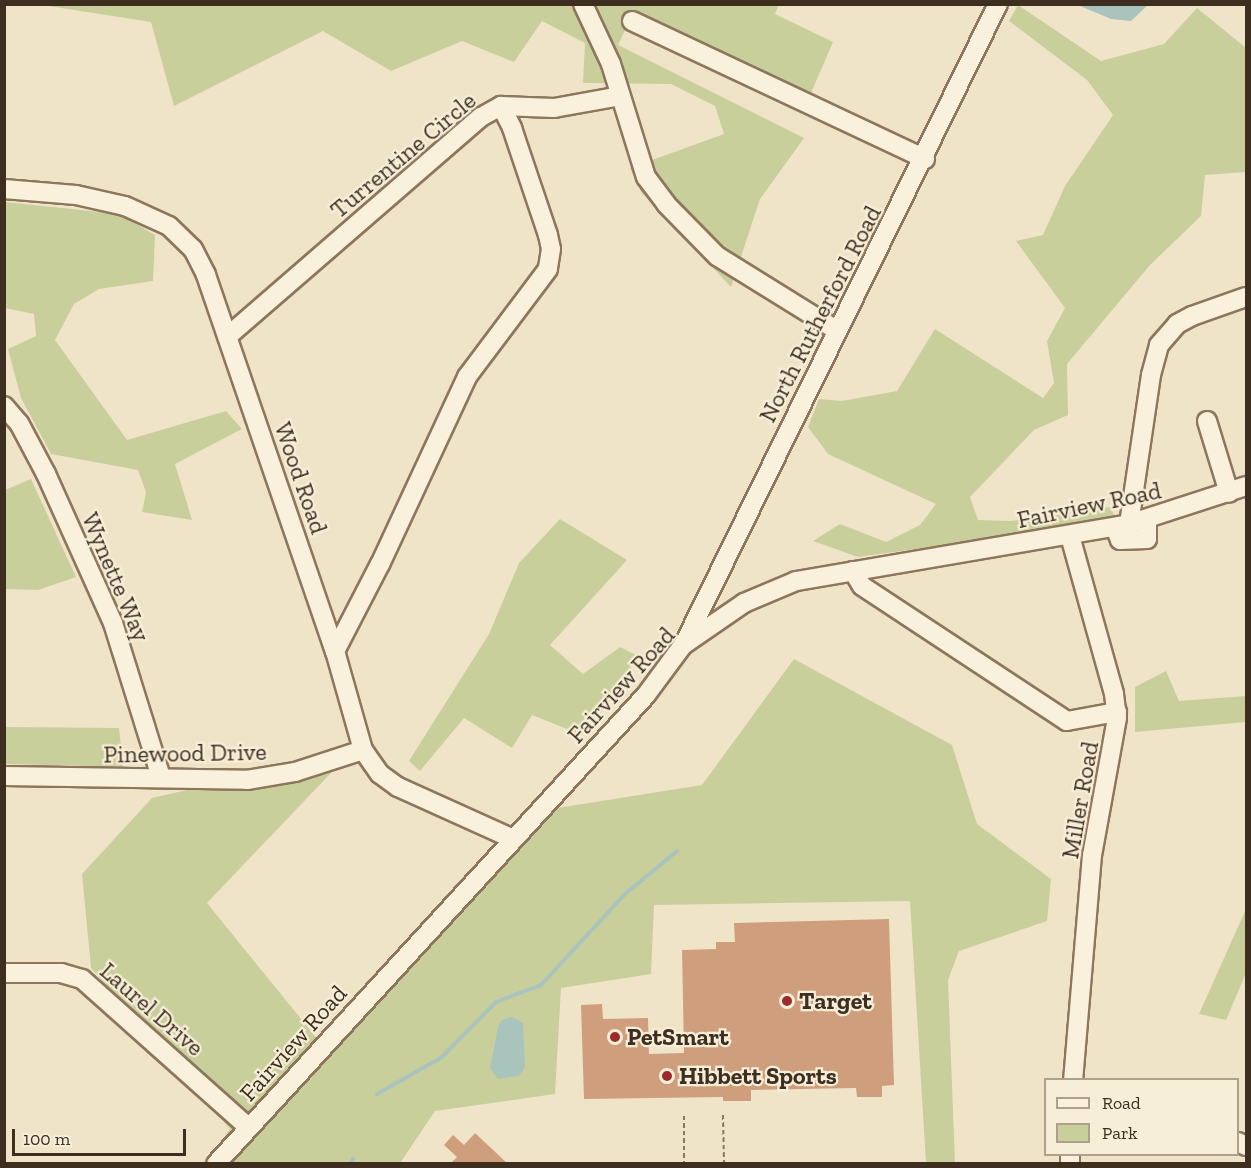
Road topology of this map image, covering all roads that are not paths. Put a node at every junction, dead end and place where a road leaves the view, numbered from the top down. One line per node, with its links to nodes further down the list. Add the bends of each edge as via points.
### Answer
1 (583, 4): 4 (street, via 611,64)
2 (998, 4): 6 (street, North Rutherford Road)
3 (632, 21): 6 (street)
4 (620, 96): 5 (street, via 554,108); 9 (street, via 646,177 692,234 745,276)
5 (501, 106): 10 (street, Turrentine Circle, via 481,117); 19 (street, Turrentine Circle, via 548,235 548,269 467,377)
6 (925, 159): 9 (street, North Rutherford Road)
7 (4, 189): 10 (street, Wood Road, via 101,199 169,226 200,260)
8 (1246, 297): 15 (street, via 1192,315 1172,329 1159,345)
9 (838, 332): 18 (street, North Rutherford Road)
10 (228, 336): 19 (street, Wood Road)
11 (4, 406): 23 (street, Wynette Way, via 19,423 46,474 113,623)
12 (1207, 421): 14 (street)
13 (1246, 486): 14 (street, Fairview Road)
14 (1229, 493): 15 (street, Fairview Road, via 1147,519 1148,538 1120,540)
15 (1122, 525): 16 (street, Fairview Road)
16 (1070, 536): 17 (street, Fairview Road); 20 (street, Miller Road)
17 (853, 571): 18 (street, Fairview Road, via 796,581 762,593); 20 (street, via 862,586 1067,721)
18 (684, 645): 24 (street, Fairview Road, via 646,695)
19 (335, 651): 21 (street, Wood Road)
20 (1117, 712): 26 (street, Miller Road, via 1116,741 1092,855)
21 (363, 750): 23 (street, Pinewood Drive, via 265,779); 24 (street, Wood Road, via 380,774 398,787)
22 (4, 776): 23 (street, Pinewood Drive)
23 (161, 777)
24 (513, 839): 27 (street, Fairview Road)
25 (4, 973): 27 (street, Laurel Drive, via 62,973 82,979)
26 (1073, 1078)
27 (248, 1127): 28 (street, Fairview Road)
28 (216, 1164)

